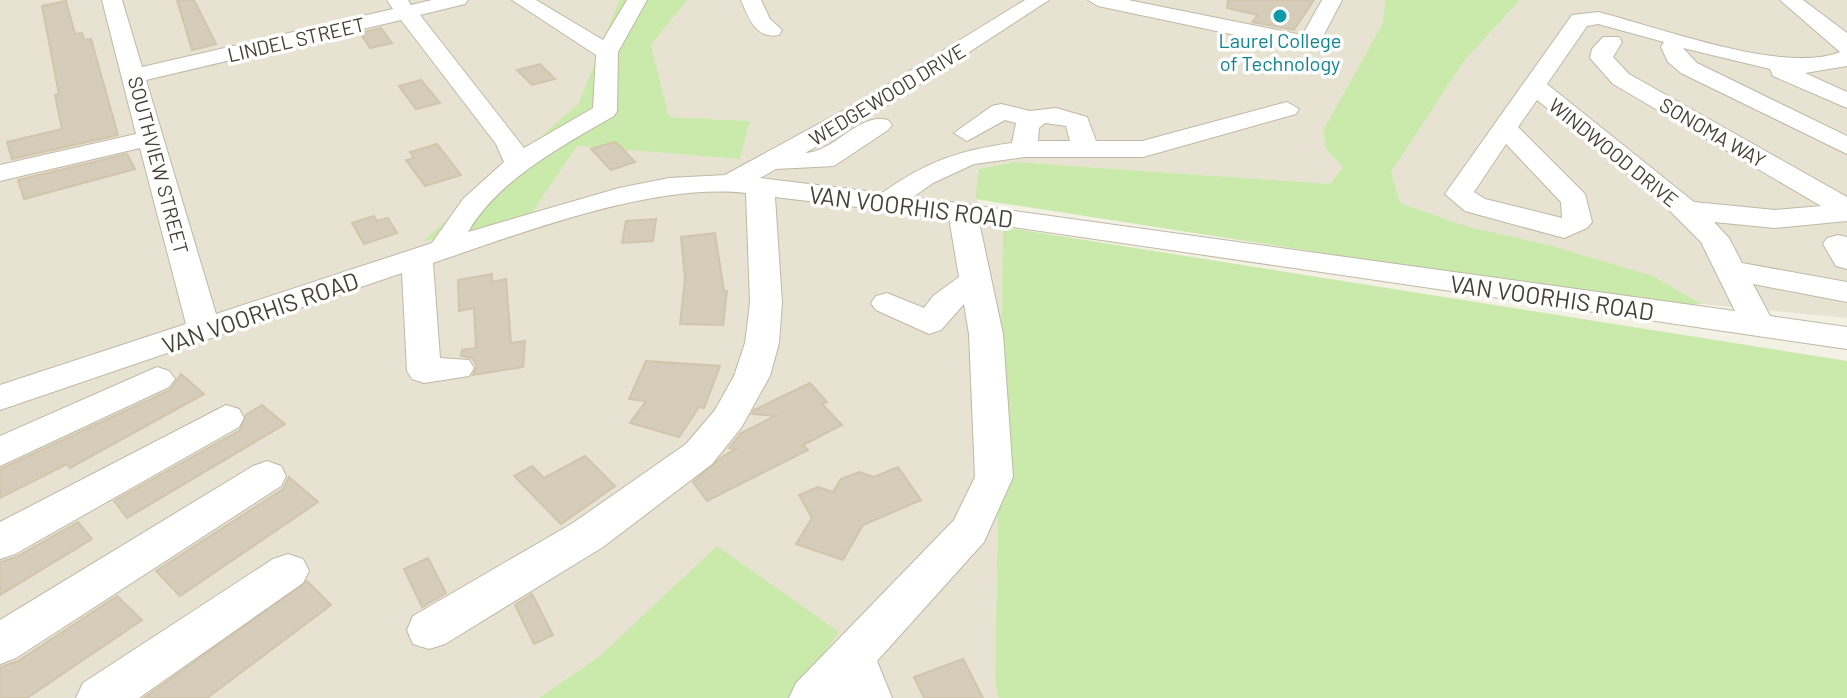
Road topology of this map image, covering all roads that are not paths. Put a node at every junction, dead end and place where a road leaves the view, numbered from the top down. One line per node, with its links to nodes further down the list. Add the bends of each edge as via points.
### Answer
1 (112, 0): 18 (street, SOUTHVIEW STREET)
2 (458, 0): 10 (street, LINDEL STREET)
3 (522, 0): 15 (street)
4 (637, 0): 15 (street)
5 (751, 0): 11 (street)
6 (1038, 0): 31 (street, WEDGEWOOD DRIVE)
7 (1098, 0): 8 (street, via 1305,41)
8 (1332, 0)
9 (1790, 0): 14 (street)
10 (402, 6): 18 (street, LINDEL STREET); 29 (street, via 509,143)
11 (771, 30)
12 (1677, 39): 17 (street, WINDWOOD DRIVE); 19 (street, WINDWOOD DRIVE, via 1598,18 1580,20); 26 (street, via 1674,53 1689,68)
13 (1611, 42): 35 (street, SONOMA WAY, via 1601,58 1621,79)
14 (1847, 47)
15 (607, 52): 29 (street, via 605,111)
16 (1847, 57): 17 (street, WINDWOOD DRIVE, via 1813,66)
17 (1752, 58): 20 (street)
18 (135, 76): 42 (street, SOUTHVIEW STREET)
19 (1534, 86): 23 (street); 33 (street, WINDWOOD DRIVE)
20 (1847, 101)
21 (1287, 109): 27 (street, via 1143,149)
22 (1032, 119): 24 (street, via 1001,111); 27 (street, via 1055,115 1078,122); 28 (street, via 1026,127)
23 (1505, 128)
24 (967, 133)
25 (135, 141): 30 (street)
26 (1847, 146)
27 (1085, 148): 28 (street)
28 (1025, 149): 32 (street, via 968,157 923,177)
29 (518, 164): 36 (street)
30 (0, 173)
31 (755, 178): 32 (street, VAN VOORHIS ROAD); 36 (street, VAN VOORHIS ROAD, via 619,196); 52 (street, via 766,303 762,343 752,376 728,419 699,454 588,535)
32 (887, 202): 34 (street, VAN VOORHIS ROAD)
33 (1685, 210): 35 (street, WINDWOOD DRIVE, via 1775,219); 37 (street, WINDWOOD DRIVE, via 1714,238)
34 (962, 211): 38 (street); 41 (street, VAN VOORHIS ROAD)
35 (1847, 211)
36 (431, 254): 42 (street, VAN VOORHIS ROAD); 44 (street, via 424,371)
37 (1730, 270): 39 (street); 41 (street, WINDWOOD DRIVE)
38 (976, 280): 40 (street, via 944,303 929,323); 54 (street, via 986,334 994,477 969,531)
39 (1847, 292)
40 (887, 303)
41 (1760, 328): 43 (street, VAN VOORHIS ROAD)
42 (204, 330): 46 (street, VAN VOORHIS ROAD)
43 (1847, 338)
44 (457, 368)
45 (157, 379): 48 (street)
46 (0, 398)
47 (226, 418): 50 (street)
48 (0, 452)
49 (267, 476): 53 (street)
50 (0, 542)
51 (288, 571): 55 (street)
52 (429, 630)
53 (0, 644)
54 (860, 677): 56 (street)
55 (100, 698)
56 (813, 698)

